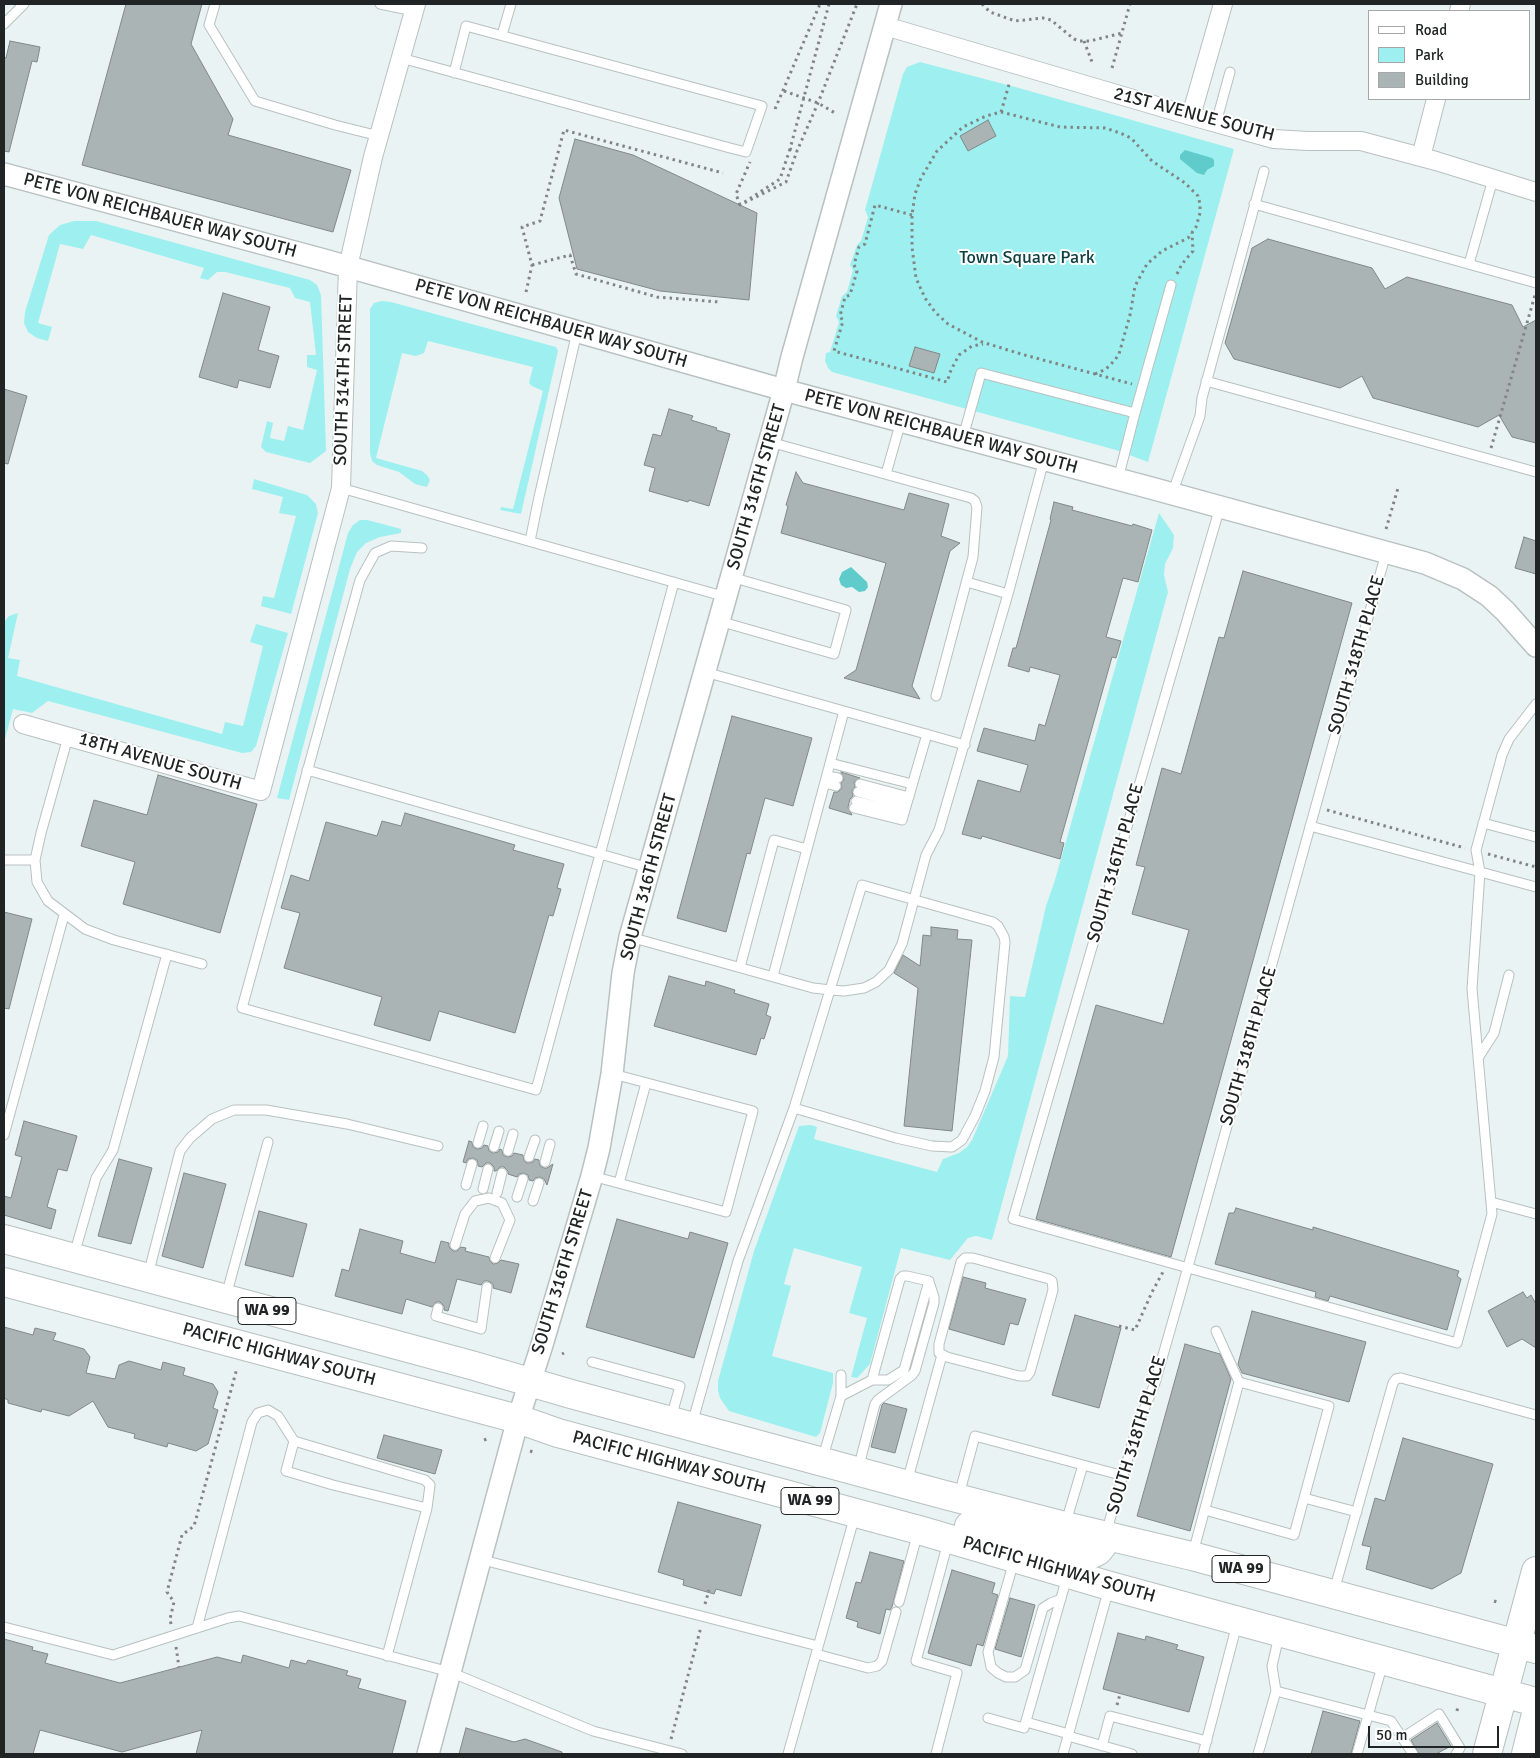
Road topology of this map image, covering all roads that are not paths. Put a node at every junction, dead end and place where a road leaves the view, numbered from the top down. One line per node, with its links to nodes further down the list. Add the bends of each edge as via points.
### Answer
1 (24, 4): 8 (lane)
2 (215, 4): 17 (lane, via 210,25 255,101)
3 (380, 4): 7 (lane)
4 (511, 4): 10 (lane)
5 (891, 4): 9 (street, SOUTH 316TH STREET)
6 (1223, 4): 15 (street)
7 (415, 8): 11 (street, SOUTH 314TH STREET)
8 (4, 24)
9 (885, 26): 15 (street, 21ST AVENUE SOUTH); 30 (street, SOUTH 316TH STREET)
10 (502, 35): 13 (lane, via 466,26); 13 (lane, via 762,106 746,152)
11 (401, 58): 13 (lane); 17 (street, SOUTH 314TH STREET)
12 (1230, 72): 16 (lane)
13 (454, 73)
14 (1436, 100): 18 (street)
15 (1191, 116): 16 (street, 21ST AVENUE SOUTH)
16 (1216, 123): 18 (street, 21ST AVENUE SOUTH, via 1274,139 1361,141)
17 (379, 136): 25 (street, SOUTH 314TH STREET)
18 (1421, 157): 21 (street, 21ST AVENUE SOUTH)
19 (1264, 171): 23 (lane)
20 (4, 174): 25 (street, PETE VON REICHBAUER WAY SOUTH)
21 (1492, 179): 22 (street, 21ST AVENUE SOUTH); 24 (lane)
22 (1536, 192)
23 (1254, 204): 24 (lane); 29 (lane)
24 (1469, 264): 26 (lane)
25 (348, 267): 28 (street, PETE VON REICHBAUER WAY SOUTH); 39 (street, SOUTH 314TH STREET)
26 (1536, 283)
27 (1171, 285): 31 (lane)
28 (577, 332): 30 (street, PETE VON REICHBAUER WAY SOUTH); 42 (lane)
29 (1206, 380): 36 (lane); 40 (lane, via 1200,416)
30 (784, 390): 32 (street, PETE VON REICHBAUER WAY SOUTH); 34 (street, SOUTH 316TH STREET)
31 (1135, 413): 33 (lane, via 981,373); 38 (lane)
32 (901, 421): 33 (street, PETE VON REICHBAUER WAY SOUTH); 37 (lane)
33 (963, 438): 35 (street, PETE VON REICHBAUER WAY SOUTH)
34 (770, 442): 37 (lane); 47 (street, SOUTH 316TH STREET)
35 (1044, 459): 38 (street, PETE VON REICHBAUER WAY SOUTH); 48 (lane)
36 (1536, 472)
37 (886, 474): 46 (lane, via 975,501 973,557)
38 (1118, 479): 40 (street, PETE VON REICHBAUER WAY SOUTH)
39 (341, 488): 42 (lane); 59 (street, SOUTH 314TH STREET)
40 (1172, 494): 41 (street, PETE VON REICHBAUER WAY SOUTH)
41 (1220, 507): 44 (street, PETE VON REICHBAUER WAY SOUTH); 120 (lane, SOUTH 316TH PLACE, via 1013,1220)
42 (530, 541): 45 (lane)
43 (422, 548): 61 (lane, via 392,546 375,553 360,580)
44 (1386, 553): 50 (street, PETE VON REICHBAUER WAY SOUTH, via 1463,579 1497,603); 66 (lane, SOUTH 318TH PLACE)
45 (674, 582): 47 (lane); 69 (lane)
46 (967, 582): 48 (lane); 52 (lane)
47 (729, 587): 49 (street, SOUTH 316TH STREET); 49 (lane, via 846,610 834,654)
48 (1008, 594): 58 (lane)
49 (719, 621): 51 (street, SOUTH 316TH STREET)
50 (1536, 646)
51 (705, 672): 54 (lane); 72 (street, SOUTH 316TH STREET)
52 (936, 696)
53 (1536, 704): 65 (lane, via 1509,739)
54 (844, 711): 56 (lane); 60 (lane)
55 (23, 724): 57 (street, 18TH AVENUE SOUTH)
56 (927, 734): 58 (lane); 62 (lane)
57 (68, 736): 59 (street, 18TH AVENUE SOUTH, via 262,791); 71 (lane)
58 (964, 745): 75 (lane)
59 (270, 755)
60 (830, 763): 62 (lane); 63 (lane)
61 (306, 770): 69 (lane); 69 (lane, via 242,1008 536,1090)
62 (912, 784): 64 (lane)
63 (823, 788): 63 (lane, via 834,790); 68 (lane)
64 (905, 809): 64 (lane, via 857,796)
65 (1483, 823): 67 (lane); 73 (lane, via 1476,850)
66 (1310, 826): 73 (lane); 120 (lane, SOUTH 318TH PLACE)
67 (1536, 837)
68 (807, 849): 80 (lane, via 774,840); 82 (lane)
69 (599, 854): 72 (lane)
70 (4, 860): 71 (lane)
71 (35, 860): 76 (lane, via 37,882 48,901)
72 (650, 868): 77 (street, SOUTH 316TH STREET)
73 (1480, 872): 74 (lane); 84 (lane, via 1472,976)
74 (1536, 887)
75 (914, 899): 83 (lane, via 902,944 889,970 864,988); 83 (lane, via 862,886); 87 (lane, via 993,922 1004,936 994,1057 985,1091 969,1130 956,1145 932,1146)
76 (64, 915): 78 (lane, via 85,929 114,940); 91 (lane)
77 (630, 937): 80 (lane); 85 (street, SOUTH 316TH STREET)
78 (167, 954): 79 (lane); 118 (lane, via 113,1150 96,1178)
79 (202, 964)
80 (740, 967): 82 (lane)
81 (1509, 975): 84 (lane, via 1494,1033)
82 (773, 976): 83 (lane)
83 (831, 990): 87 (lane)
84 (1478, 1058): 113 (lane)
85 (612, 1074): 86 (lane); 104 (street, SOUTH 316TH STREET)
86 (646, 1083): 107 (lane); 107 (lane, via 753,1111 726,1212)
87 (794, 1108): 138 (lane)
88 (483, 1126): 94 (lane)
89 (499, 1131): 97 (lane)
90 (512, 1134): 98 (lane)
91 (4, 1135)
92 (534, 1140): 99 (lane)
93 (268, 1142): 126 (lane)
94 (478, 1143)
95 (550, 1144): 100 (lane)
96 (438, 1146): 121 (lane, via 348,1124 266,1110 234,1110 212,1119 180,1151)
97 (494, 1148)
98 (508, 1151)
99 (529, 1157)
100 (545, 1162)
101 (472, 1164): 108 (lane)
102 (488, 1169): 109 (lane)
103 (502, 1173): 110 (lane)
104 (592, 1176): 107 (lane); 133 (street, SOUTH 316TH STREET)
105 (523, 1178): 111 (lane)
106 (539, 1183): 112 (lane)
107 (619, 1183)
108 (466, 1185)
109 (483, 1189)
110 (497, 1192)
111 (517, 1198)
112 (533, 1201)
113 (1491, 1202): 114 (lane); 120 (lane, via 1492,1214 1456,1343)
114 (1536, 1214)
115 (4, 1239): 118 (main road, WA 99)
116 (455, 1245): 119 (lane, via 465,1214 475,1201 490,1198 502,1203 510,1220)
117 (4, 1258): 124 (main road, via 140,1294)
118 (74, 1258): 121 (main road, WA 99)
119 (495, 1258)
120 (1187, 1268): 143 (lane, SOUTH 318TH PLACE)
121 (148, 1278): 124 (main road, WA 99)
122 (928, 1281): 132 (lane, via 904,1370 888,1380); 132 (lane, via 907,1276 900,1279); 142 (lane, via 934,1302 915,1371 875,1404)
123 (4, 1282): 137 (main road, PACIFIC HIGHWAY SOUTH / WA 99)
124 (180, 1286): 126 (main road, WA 99)
125 (487, 1287): 127 (lane, via 481,1329 436,1316)
126 (225, 1299): 133 (main road, WA 99)
127 (438, 1308)
128 (1216, 1331): 134 (lane)
129 (942, 1355): 129 (lane, via 1028,1376 1053,1290 1052,1281 965,1258 938,1348); 144 (lane)
130 (592, 1362): 138 (lane, via 680,1386)
131 (841, 1375): 135 (lane)
132 (872, 1380): 135 (lane)
133 (530, 1382): 137 (street, SOUTH 316TH STREET); 138 (main road, WA 99)
134 (1239, 1382): 145 (lane, via 1329,1406); 148 (lane)
135 (841, 1396): 140 (lane)
136 (1536, 1415): 149 (lane, via 1396,1379)
137 (518, 1419): 150 (main road, PACIFIC HIGHWAY SOUTH / WA 99, via 558,1433); 158 (street, SOUTH 316TH STREET)
138 (681, 1424): 140 (main road, WA 99)
139 (294, 1441): 147 (lane, via 425,1480 430,1485); 147 (lane, via 286,1471); 167 (lane, via 278,1416 270,1410 261,1411 254,1418)
140 (821, 1462): 142 (main road, WA 99)
141 (1083, 1465): 143 (lane); 146 (lane, via 975,1436); 152 (lane)
142 (857, 1471): 144 (main road, WA 99)
143 (1124, 1476): 154 (lane, SOUTH 318TH PLACE)
144 (906, 1484): 146 (main road, WA 99)
145 (1304, 1498): 148 (lane, via 1294,1534); 149 (lane)
146 (958, 1499): 152 (main road, WA 99)
147 (427, 1508): 171 (lane)
148 (1204, 1510): 156 (lane)
149 (1357, 1512): 162 (lane)
150 (855, 1513): 151 (main road, PACIFIC HIGHWAY SOUTH / WA 99); 170 (lane)
151 (883, 1520): 153 (main road, PACIFIC HIGHWAY SOUTH / WA 99); 154 (main road, via 969,1526 1081,1554 1098,1551)
152 (1065, 1526): 154 (main road, WA 99)
153 (919, 1530): 155 (main road, PACIFIC HIGHWAY SOUTH / WA 99); 163 (lane)
154 (1106, 1536): 156 (main road, WA 99)
155 (949, 1538): 157 (main road, PACIFIC HIGHWAY SOUTH / WA 99); 188 (lane, via 916,1661 957,1673)
156 (1192, 1556): 162 (main road, WA 99)
157 (1015, 1558): 160 (main road, PACIFIC HIGHWAY SOUTH / WA 99); 160 (lane, via 988,1652 994,1670 1001,1676 1010,1677 1025,1670 1043,1608)
158 (479, 1559): 170 (lane); 173 (street, SOUTH 316TH STREET)
159 (1536, 1571): 169 (main road)
160 (1065, 1586): 161 (main road, PACIFIC HIGHWAY SOUTH / WA 99); 180 (lane)
161 (1110, 1586): 165 (main road, PACIFIC HIGHWAY SOUTH / WA 99); 181 (lane)
162 (1334, 1594): 169 (main road, WA 99)
163 (899, 1602)
164 (896, 1612): 170 (lane, via 882,1661 877,1666 868,1668)
165 (1238, 1620): 168 (main road, PACIFIC HIGHWAY SOUTH / WA 99); 183 (lane)
166 (4, 1627): 167 (lane, via 112,1655)
167 (197, 1628): 171 (lane, via 237,1616)
168 (1280, 1633): 172 (main road, PACIFIC HIGHWAY SOUTH / WA 99); 174 (lane, via 1272,1666)
169 (1526, 1647): 175 (main road)
170 (817, 1650): 187 (lane)
171 (387, 1656): 173 (lane)
172 (1384, 1660): 175 (main road, PACIFIC HIGHWAY SOUTH / WA 99); 178 (lane)
173 (450, 1672): 185 (street, SOUTH 316TH STREET); 186 (lane, via 593,1731)
174 (1276, 1691): 178 (lane); 192 (lane)
175 (1504, 1693): 176 (main road, PACIFIC HIGHWAY SOUTH / WA 99); 196 (main road)
176 (1536, 1702)
177 (1536, 1714): 197 (main road)
178 (1368, 1715): 182 (lane, via 1391,1721); 193 (lane)
179 (988, 1718): 180 (lane, via 1024,1728)
180 (1026, 1722): 181 (lane)
181 (1069, 1735): 184 (lane); 189 (lane)
182 (1402, 1738): 194 (lane); 195 (lane, via 1438,1714 1460,1748)
183 (1206, 1741): 184 (lane, via 1110,1716); 191 (lane)
184 (1102, 1746): 190 (lane)
185 (428, 1754)
186 (682, 1754)
187 (788, 1754)
188 (936, 1754)
189 (1064, 1754)
190 (1132, 1754)
191 (1203, 1754)
192 (1258, 1754)
193 (1357, 1754)
194 (1413, 1754)
195 (1456, 1754)
196 (1487, 1754)
197 (1526, 1754)

